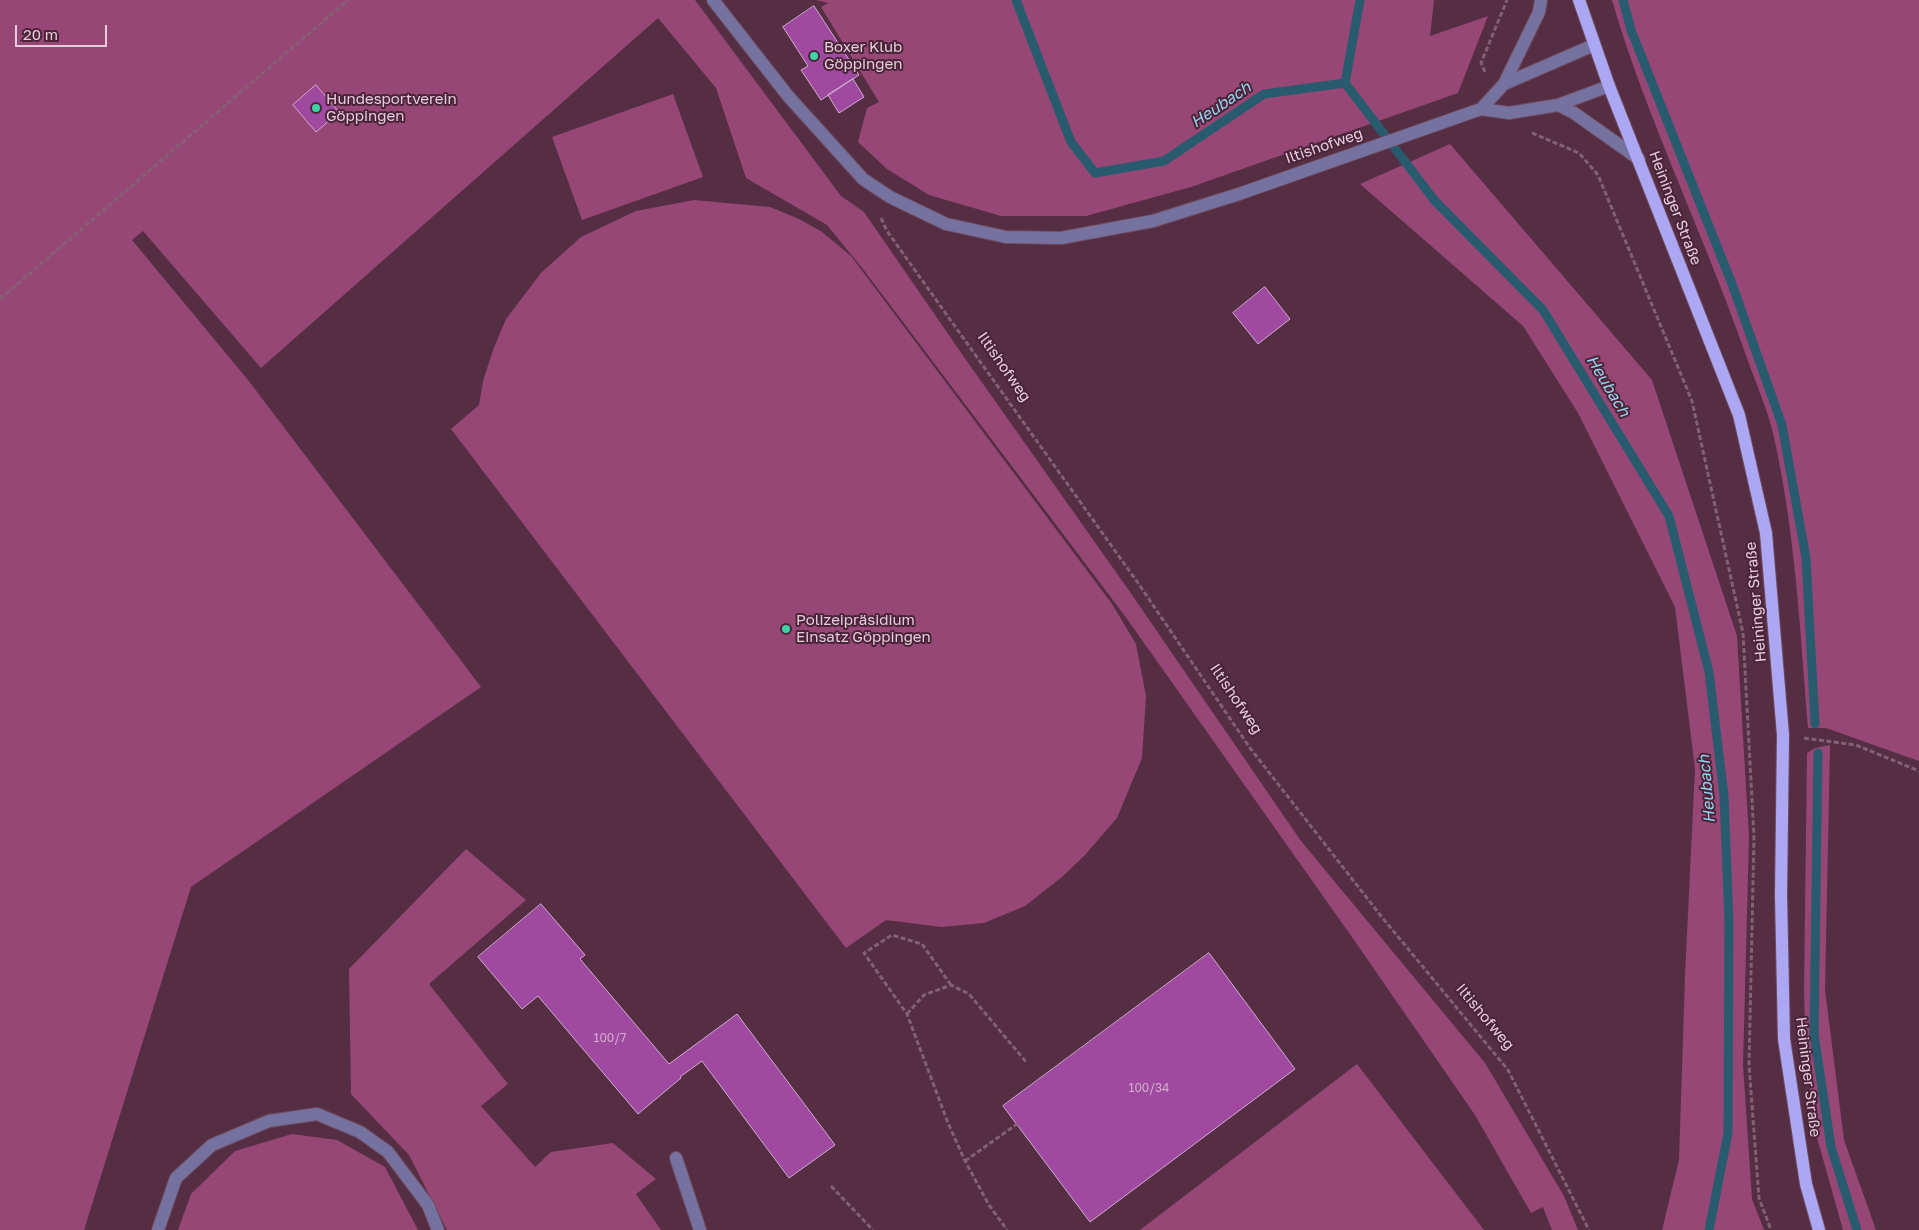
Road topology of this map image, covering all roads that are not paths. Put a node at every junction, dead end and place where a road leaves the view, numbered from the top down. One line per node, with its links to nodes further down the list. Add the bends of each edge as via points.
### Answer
1 (714, 0): 8 (street, Iltishofweg, via 788,96 863,179 890,197 946,224 1006,237 1061,238 1153,221)
2 (1541, 0): 5 (street, via 1539,12)
3 (1579, 0): 4 (main road, Heininger Straße)
4 (1594, 45): 5 (street, Iltishofweg); 6 (main road, Heininger Straße)
5 (1504, 84): 8 (street, Iltishofweg)
6 (1609, 86): 7 (street, Iltishofweg); 9 (main road, Heininger Straße)
7 (1558, 105): 8 (street, Iltishofweg, via 1510,113); 9 (street)
8 (1481, 109)
9 (1639, 159): 14 (main road, Heininger Straße, via 1739,415 1766,533 1783,735 1781,894 1784,1039 1806,1184)
10 (676, 1158): 13 (street)
11 (158, 1230): 12 (street, via 176,1178 212,1145 269,1121 316,1114 360,1132 388,1152 428,1205)
12 (438, 1230)
13 (700, 1230)
14 (1820, 1230)

